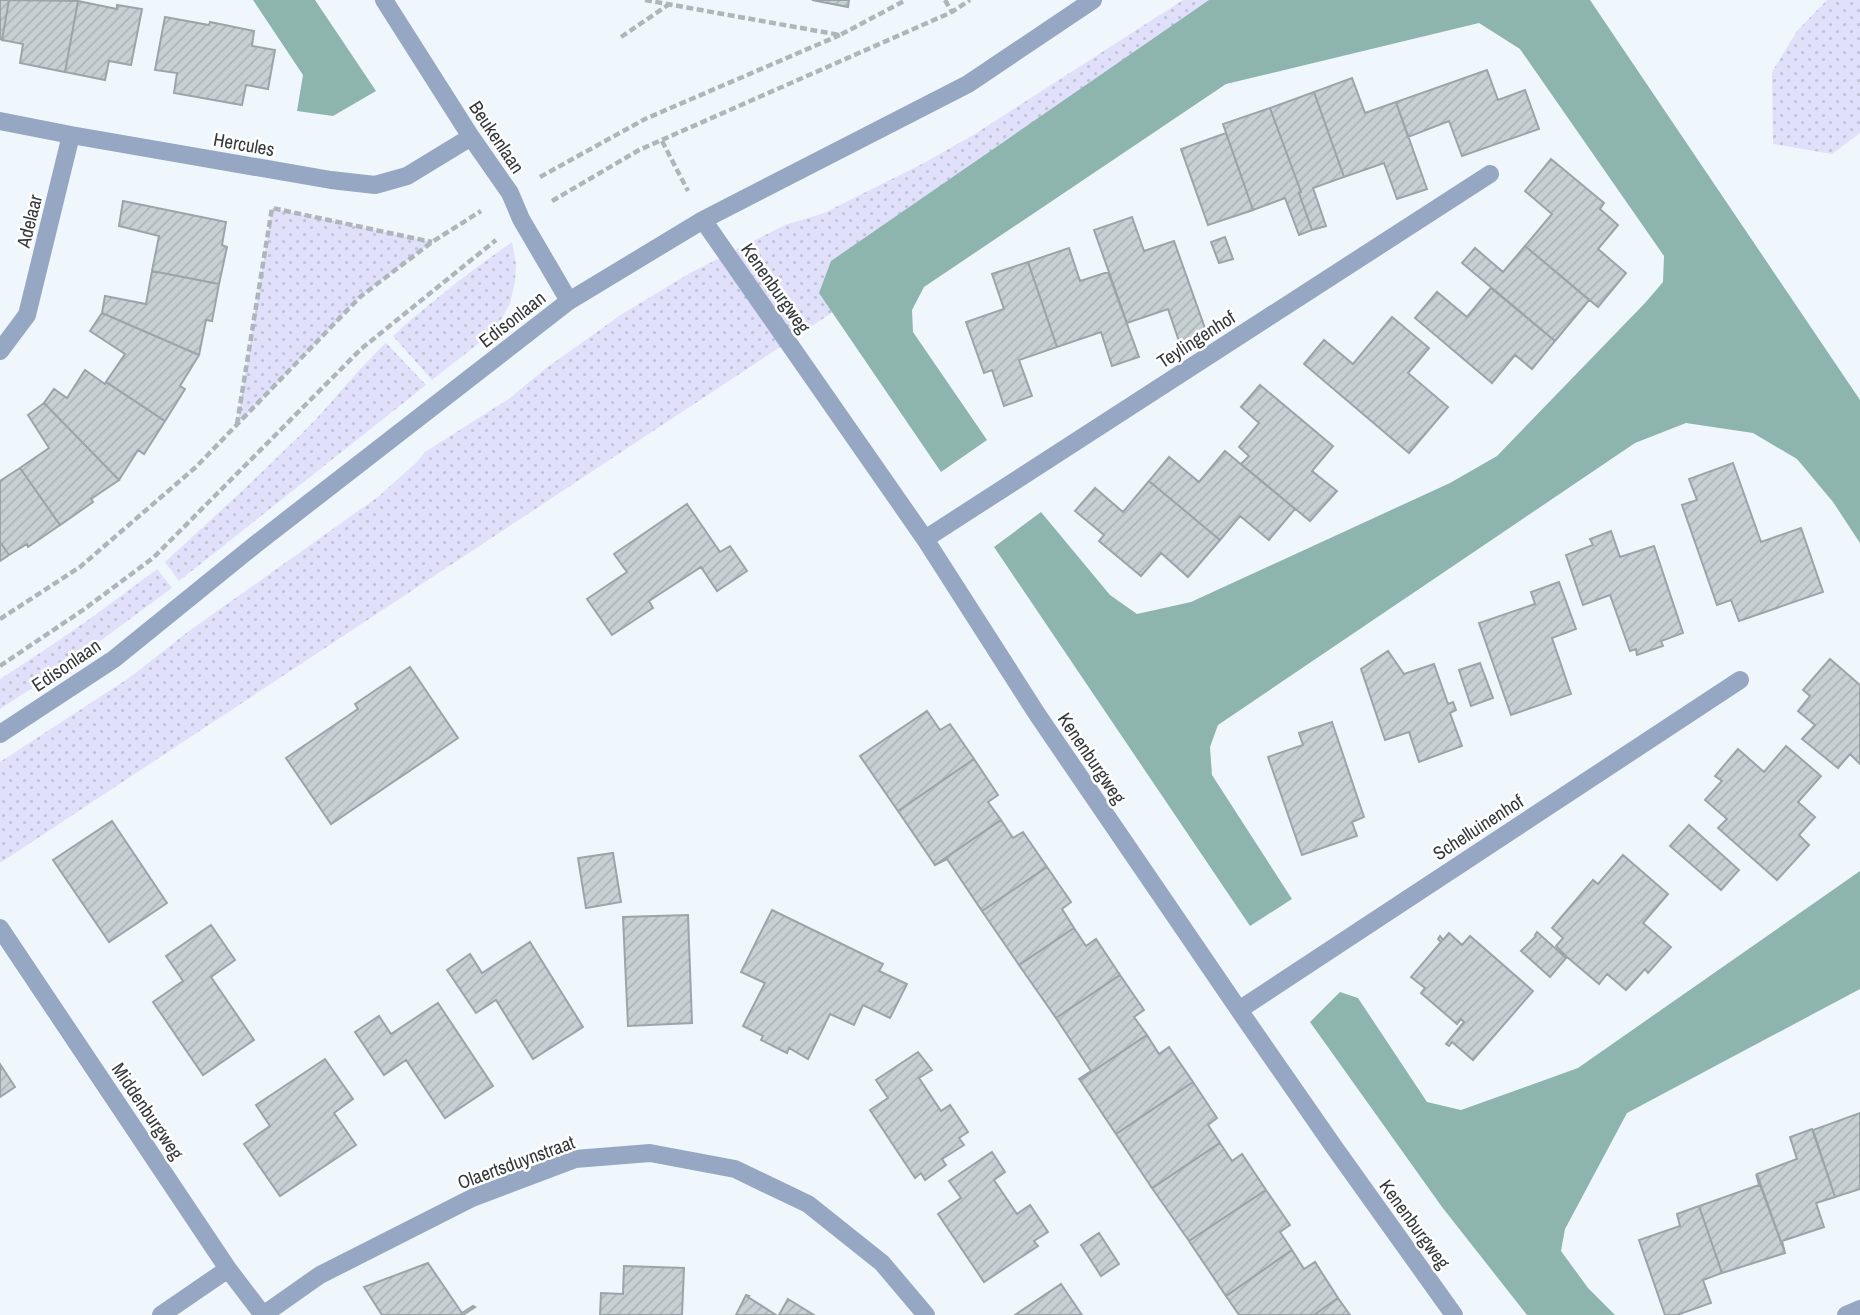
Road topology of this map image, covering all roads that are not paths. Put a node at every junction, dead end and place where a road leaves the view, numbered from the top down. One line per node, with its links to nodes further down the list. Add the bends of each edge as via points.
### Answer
1 (384, 0): 5 (street, Beukenlaan)
2 (1093, 0): 7 (street, Edisonlaan, via 968,85)
3 (0, 121): 4 (street, Hercules)
4 (71, 135): 5 (street, Hercules, via 374,186 407,176); 9 (street, Adelaar, via 27,314)
5 (471, 137): 8 (street, Beukenlaan, via 510,193)
6 (1490, 174): 10 (street, Teylingenhof)
7 (703, 220): 8 (street, Edisonlaan); 10 (street, Kenenburgweg)
8 (569, 301): 12 (street, Edisonlaan, via 114,659)
9 (0, 351)
10 (925, 539): 14 (street, Kenenburgweg, via 1037,714)
11 (1740, 680): 14 (street, Schelluinenhof)
12 (0, 734)
13 (0, 928): 15 (street, Middenburgweg)
14 (1239, 1010): 20 (street, Kenenburgweg)
15 (228, 1269): 17 (street); 18 (street, Middenburgweg)
16 (1860, 1309): 21 (street)
17 (162, 1315)
18 (263, 1315): 19 (street, Olaertsduynstraat, via 320,1275 472,1198 575,1159 650,1153 735,1168 808,1204 882,1263)
19 (926, 1315)
20 (1454, 1315)
21 (1846, 1315)

